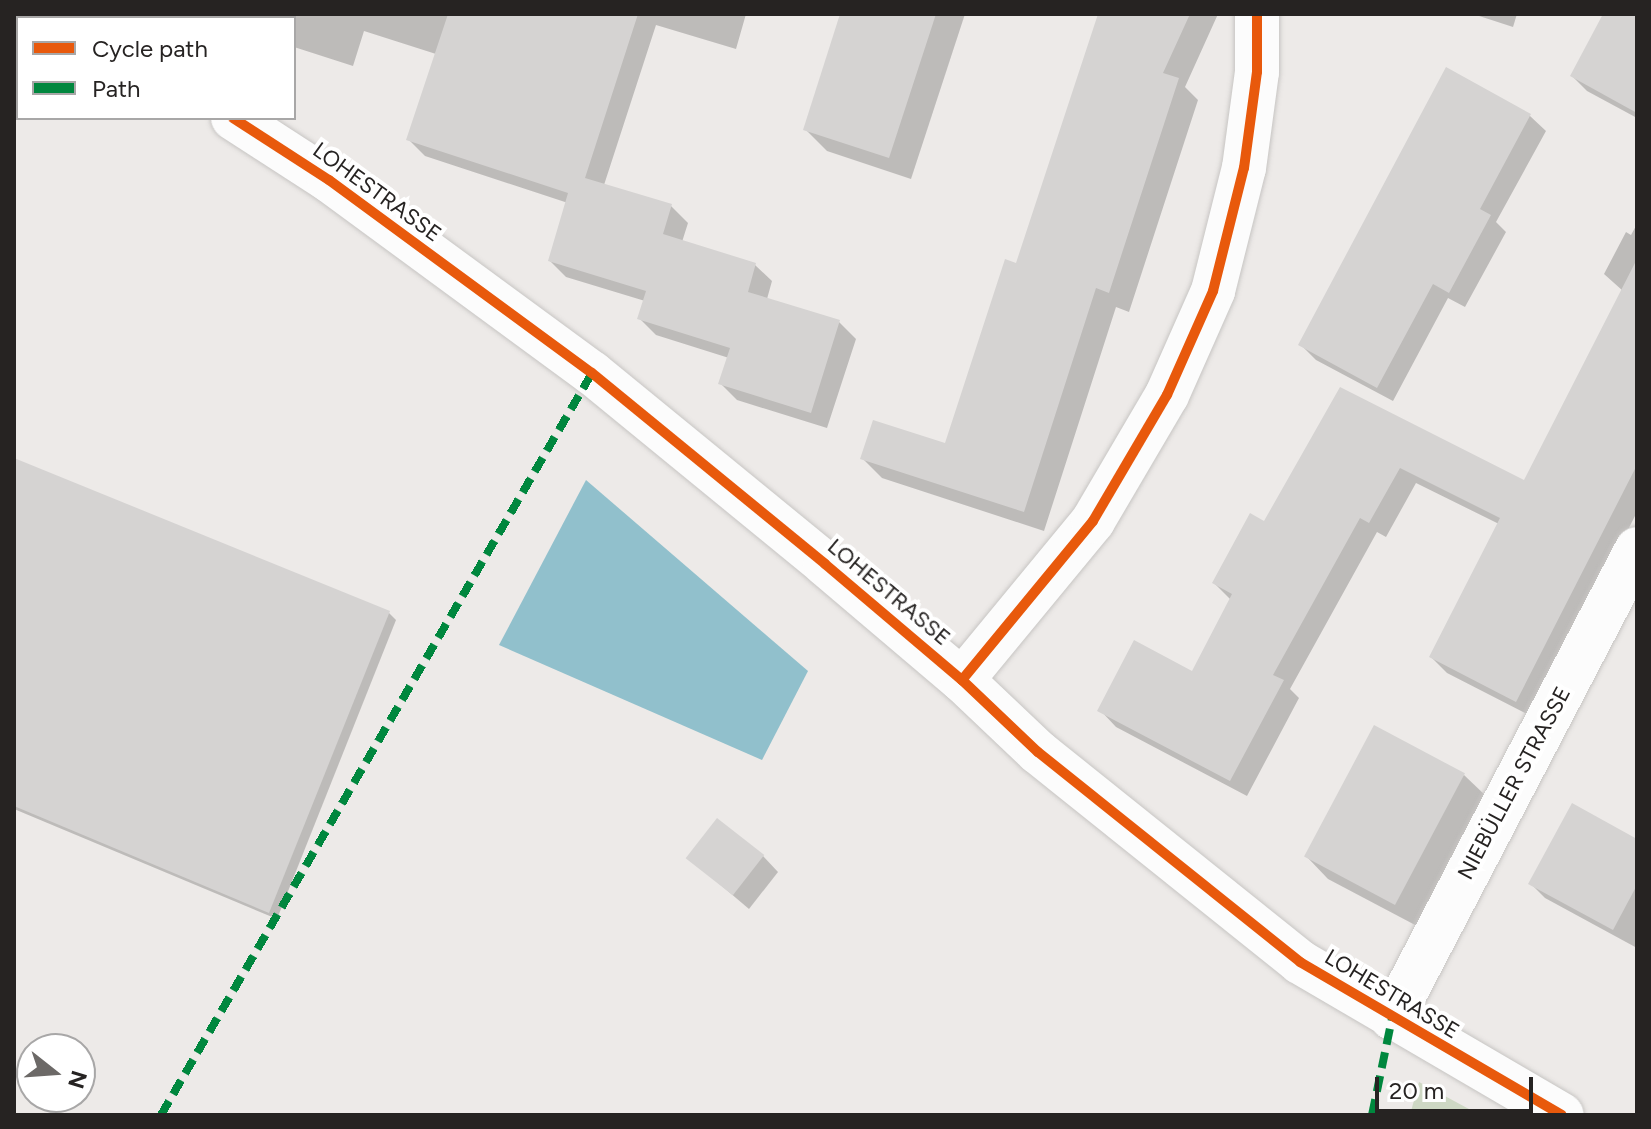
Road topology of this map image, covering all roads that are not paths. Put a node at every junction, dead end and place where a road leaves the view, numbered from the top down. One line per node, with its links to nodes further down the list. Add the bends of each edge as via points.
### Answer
1 (1257, 14): 4 (street, via 1257,72 1244,168 1213,291 1167,395 1093,521)
2 (236, 120): 4 (street, LOHESTRASSE, via 329,180 592,373)
3 (1637, 549): 5 (street, NIEBÜLLER STRASSE)
4 (962, 680): 5 (street, LOHESTRASSE, via 1038,752 1300,962)
5 (1392, 1018): 6 (street, LOHESTRASSE)
6 (1562, 1115)

